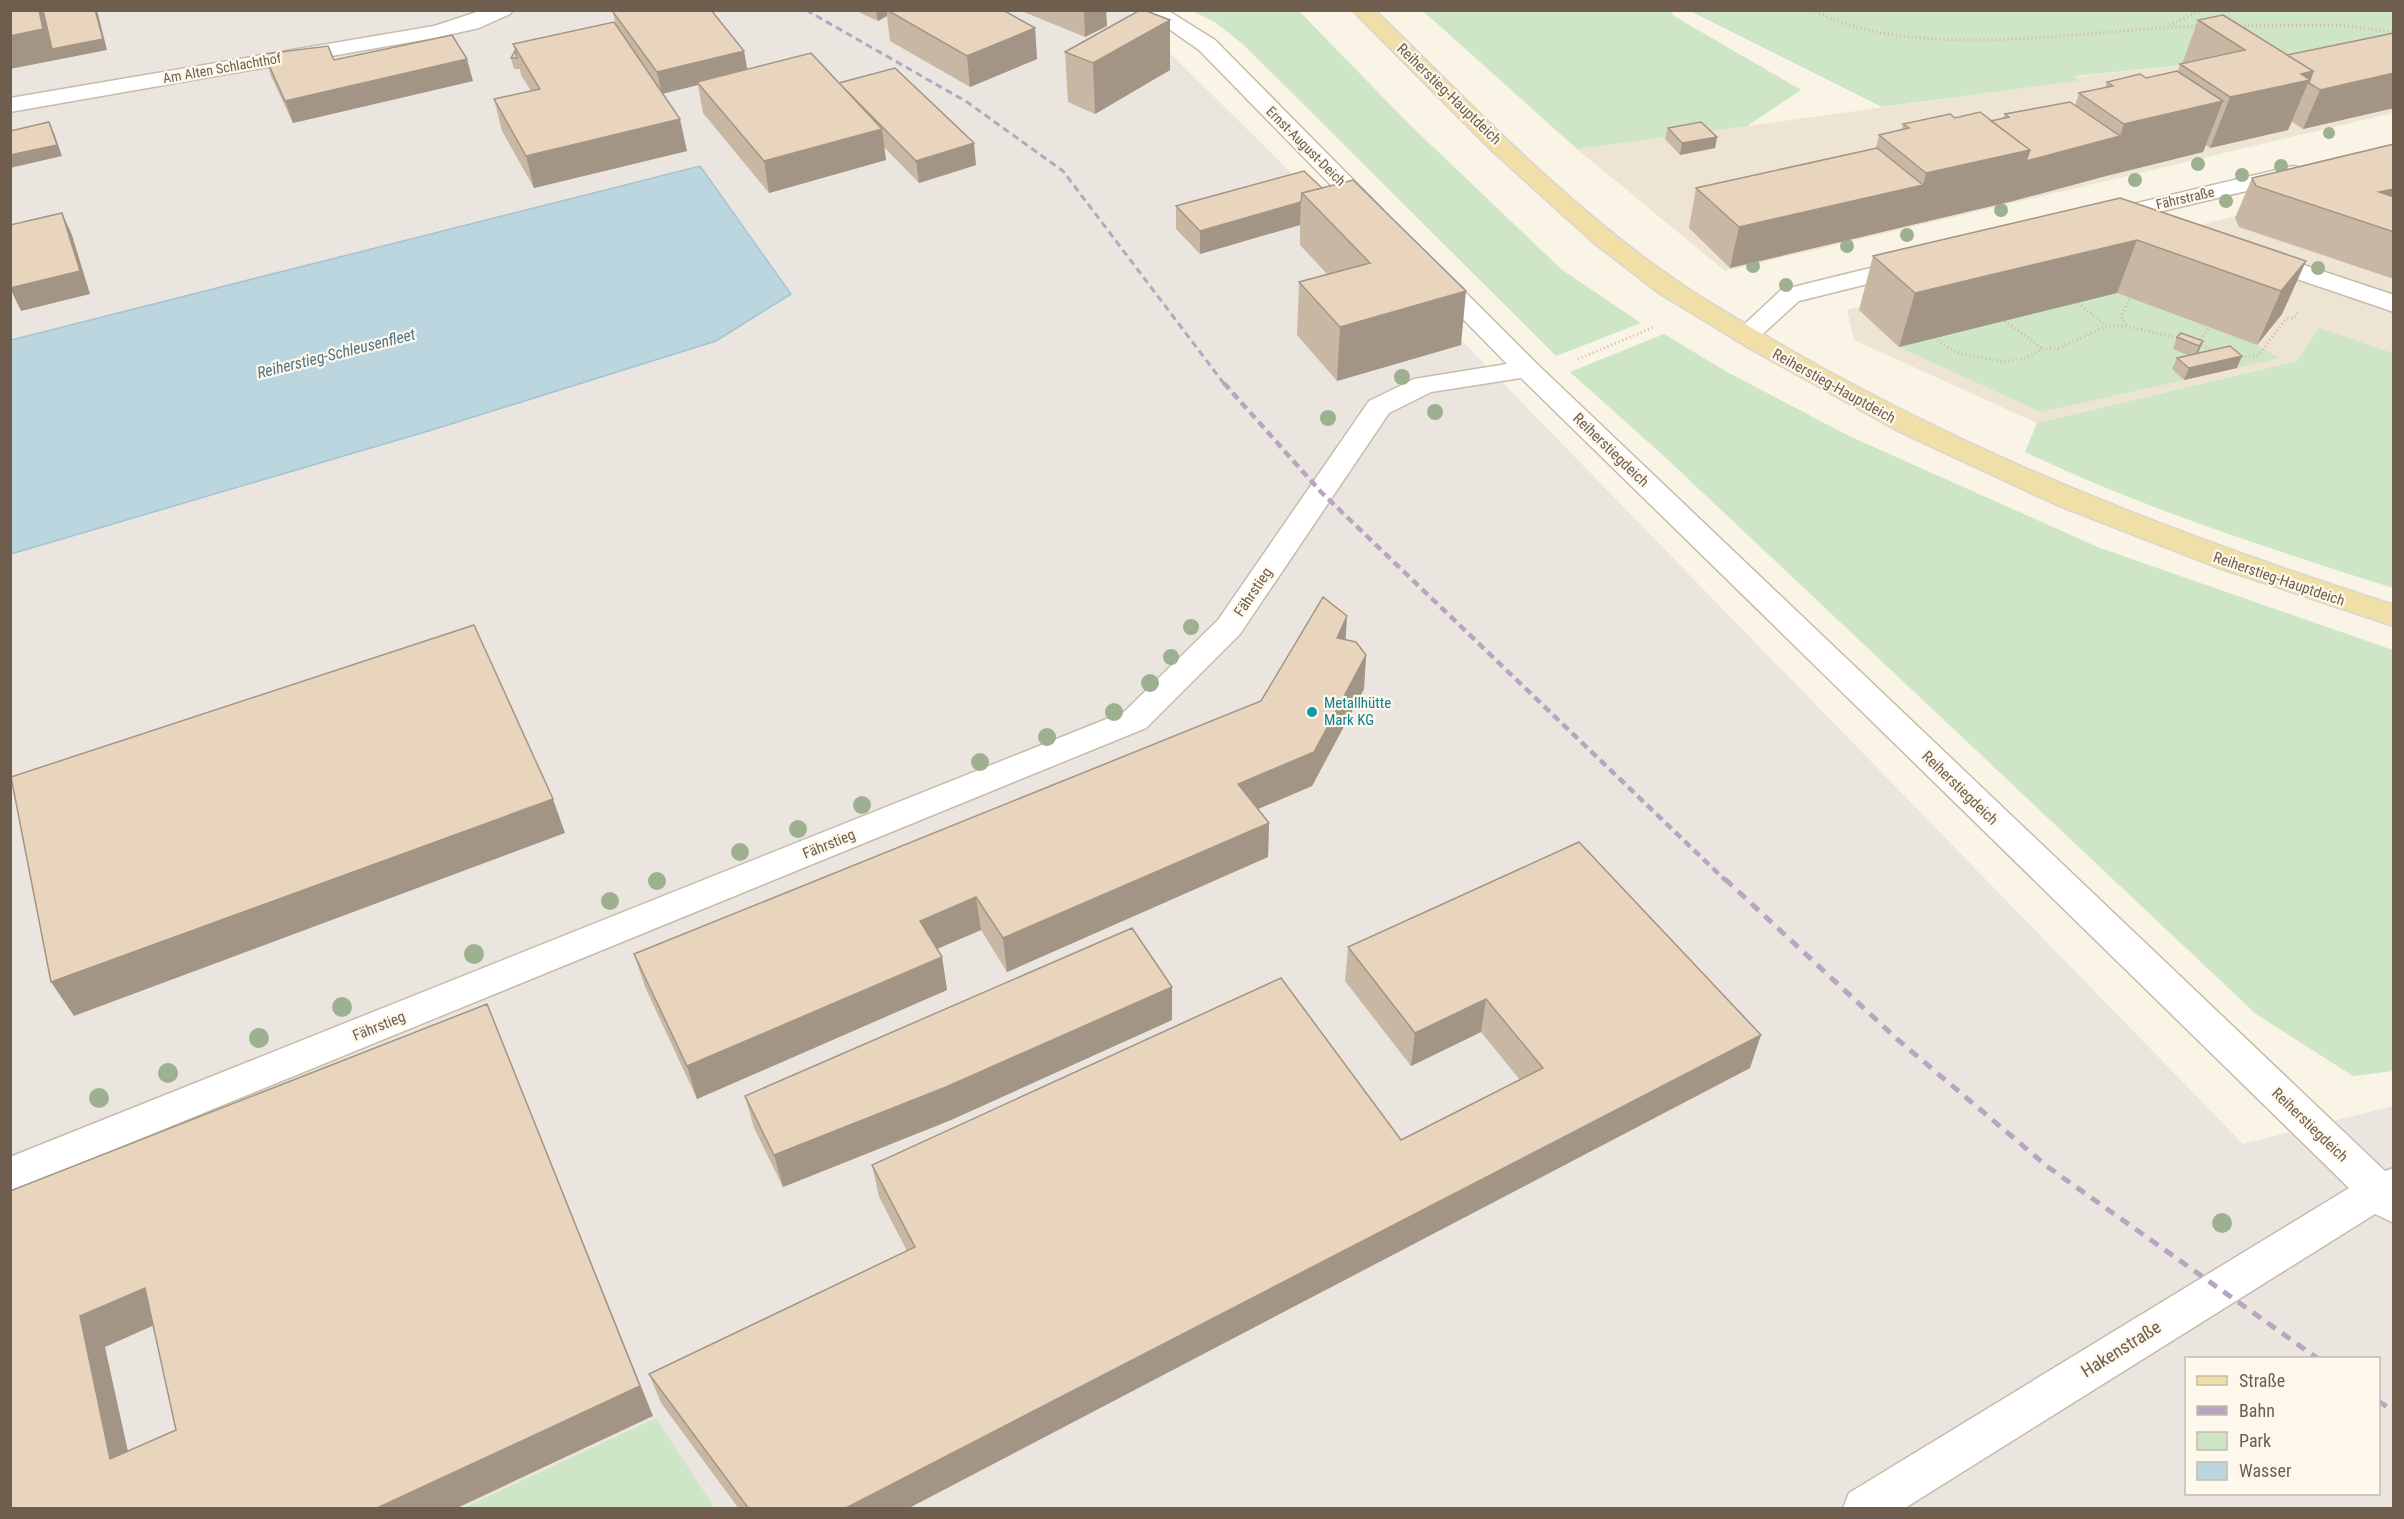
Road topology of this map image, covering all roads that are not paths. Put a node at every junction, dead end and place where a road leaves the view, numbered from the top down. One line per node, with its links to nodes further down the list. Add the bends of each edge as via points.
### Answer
1 (503, 10): 4 (street, Am Alten Schlachthof, via 434,32)
2 (1152, 10): 9 (street, Ernst-August-Deich, via 1207,45)
3 (1362, 10): 14 (main road, Reiherstieg-Hauptdeich, via 1545,186 1640,267)
4 (10, 105)
5 (2315, 168): 6 (street, Fährstraße)
6 (2123, 213): 7 (street, Fährstraße); 8 (street)
7 (2078, 224)
8 (2167, 228)
9 (1390, 231)
10 (2234, 250): 13 (street)
11 (1414, 255): 15 (street)
12 (1932, 261): 14 (street, via 1790,295)
13 (2394, 304)
14 (1746, 335): 16 (main road, Reiherstieg-Hauptdeich, via 1891,418 2049,491 2212,556)
15 (1527, 369): 17 (street, Fährstieg, via 1424,385 1379,407 1229,627 1135,720); 18 (street, Reiherstiegdeich)
16 (2394, 616)
17 (10, 1175)
18 (2388, 1194): 19 (street, Hakenstraße)
19 (1865, 1509)

